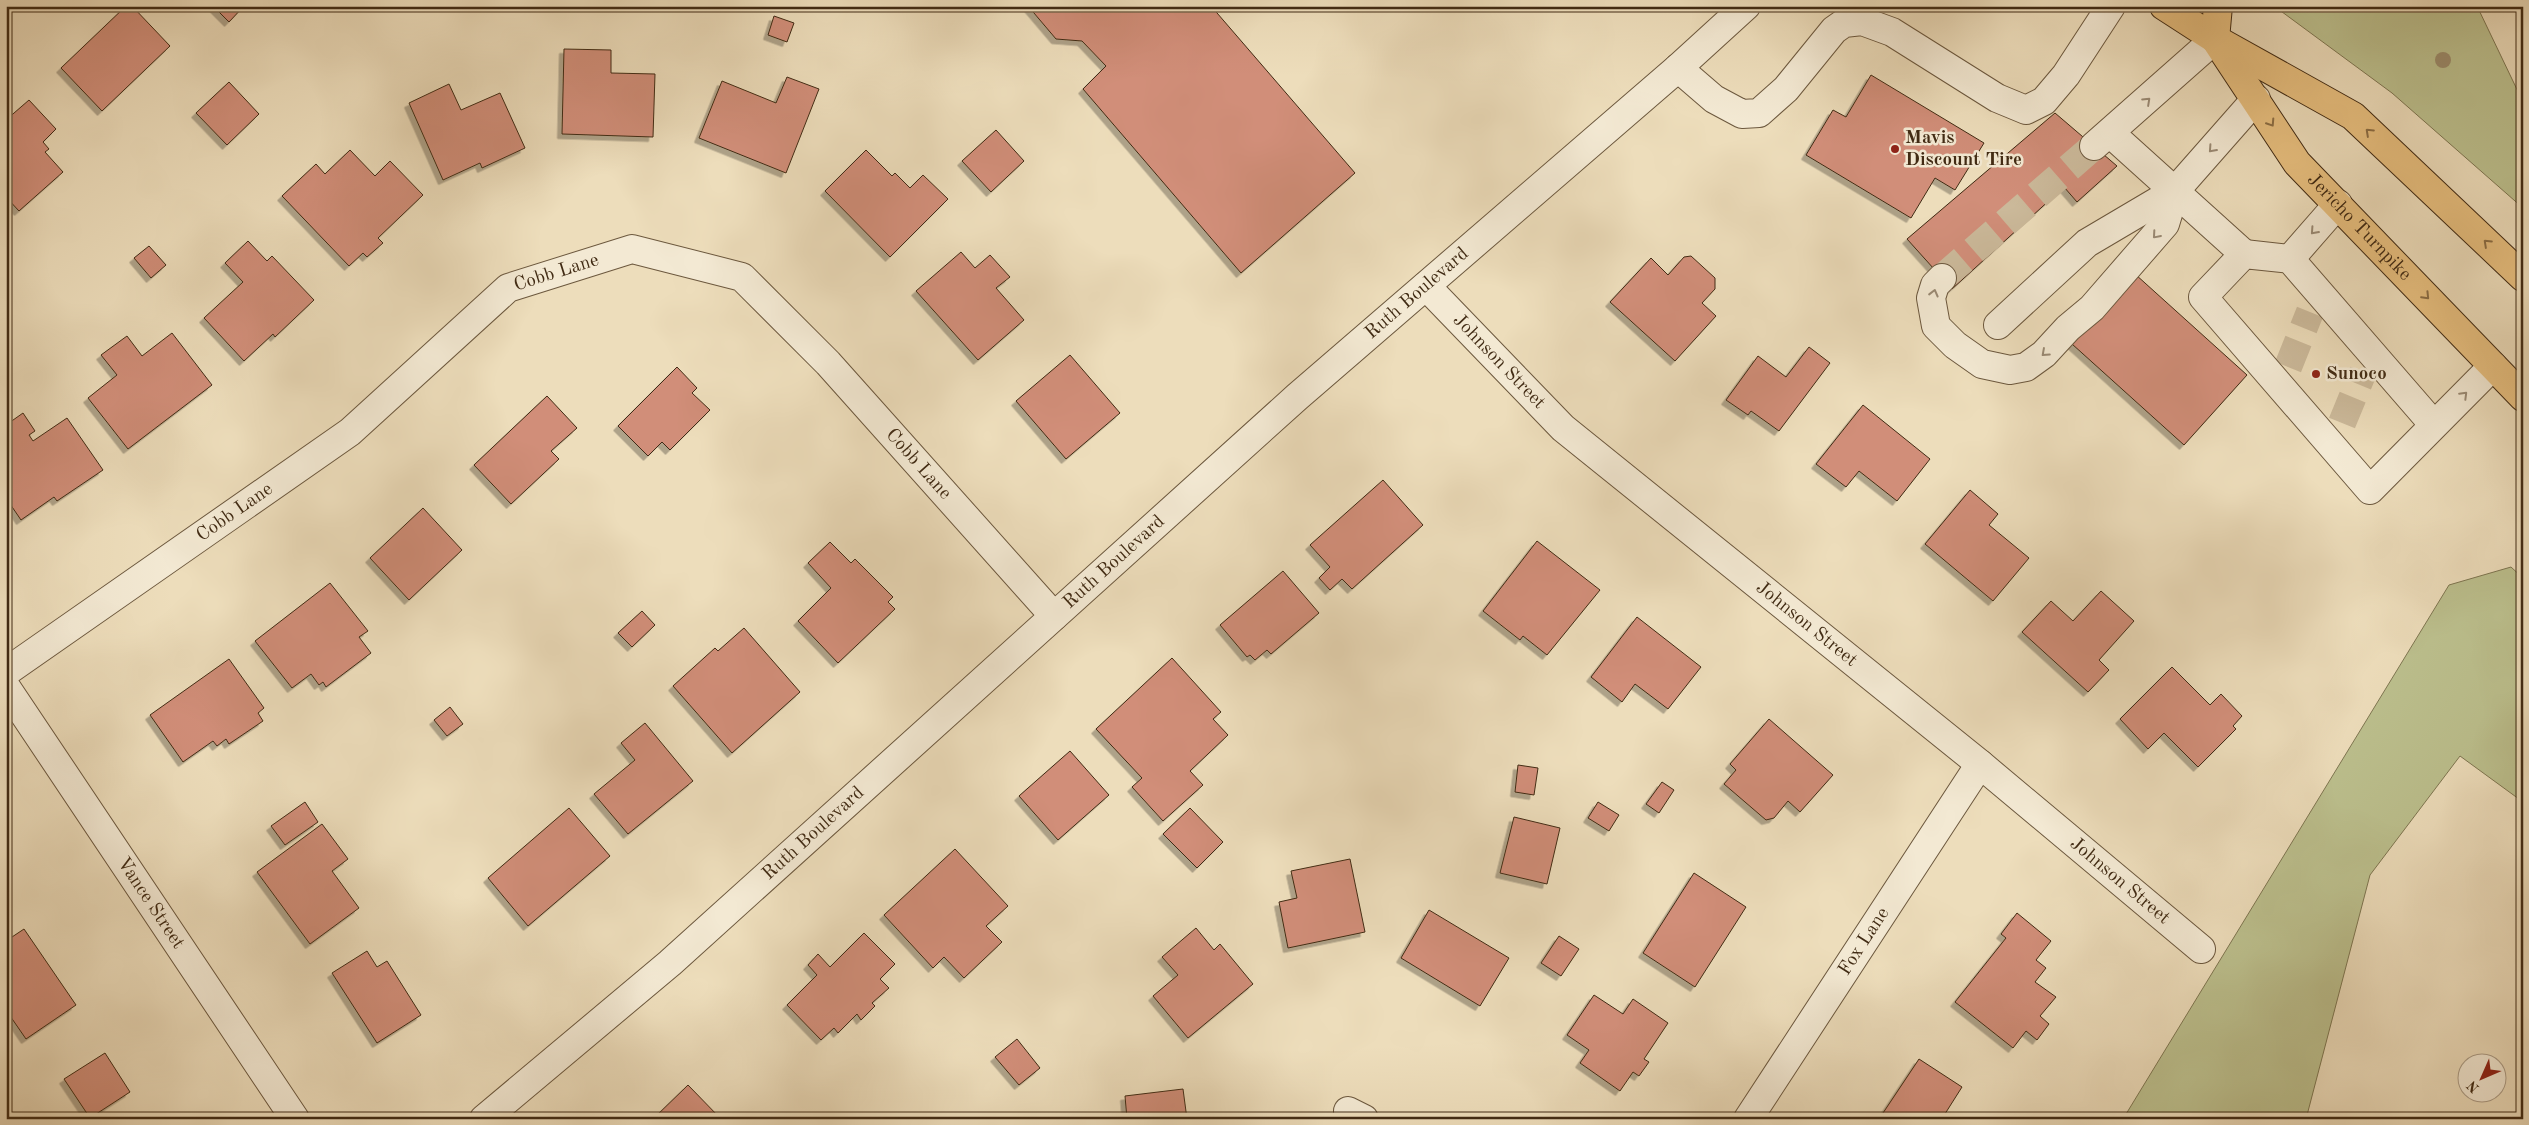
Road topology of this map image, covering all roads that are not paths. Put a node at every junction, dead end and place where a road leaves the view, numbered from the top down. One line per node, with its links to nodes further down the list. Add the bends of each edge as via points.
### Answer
1 (1746, 6): 6 (street, Ruth Boulevard)
2 (2111, 6): 6 (street, via 2066,75 2044,101 2026,110 1997,98 1892,32 1862,21 1844,23 1834,30 1786,89 1759,113 1742,114 1714,98)
3 (2164, 6): 5 (main road, Jericho Turnpike)
4 (2218, 6): 5 (main road)
5 (2215, 39): 7 (main road, Jericho Turnpike); 8 (street, one-way to 5, via 2102,140); 12 (main road, Jericho Turnpike, one-way to 5, via 2352,116)
6 (1678, 68): 14 (street, Ruth Boulevard)
7 (2256, 99): 8 (street, one-way to 8); 9 (main road, Jericho Turnpike, one-way to 9, via 2297,163)
8 (2174, 191): 10 (street); 13 (street, one-way to 13, via 2165,224 2092,308 2026,367 2010,370 1982,364 1955,345 1936,326 1931,298 1935,285); 15 (street, via 2087,243)
9 (2338, 204): 11 (street, one-way to 11); 16 (main road, Jericho Turnpike, one-way to 16)
10 (2244, 254): 11 (street); 18 (street, via 2203,297 2338,435 2370,490)
11 (2290, 258): 18 (street, via 2314,301 2367,362)
12 (2523, 277)
13 (1942, 278)
14 (1426, 286): 19 (street, Ruth Boulevard); 22 (street, Johnson Street, via 1563,428)
15 (1998, 326)
16 (2493, 366): 17 (main road, Jericho Turnpike); 18 (street, one-way to 16)
17 (2522, 396)
18 (2434, 425)
19 (1054, 616): 20 (street, Cobb Lane, via 828,363 742,276 632,249 508,288 350,432); 25 (street, Ruth Boulevard, via 670,963)
20 (6, 672)
21 (6, 687): 24 (street, Vance Street)
22 (1980, 764): 23 (street, Johnson Street); 26 (street, Fox Lane)
23 (2201, 949)
24 (294, 1119)
25 (484, 1119)
26 (1748, 1119)

